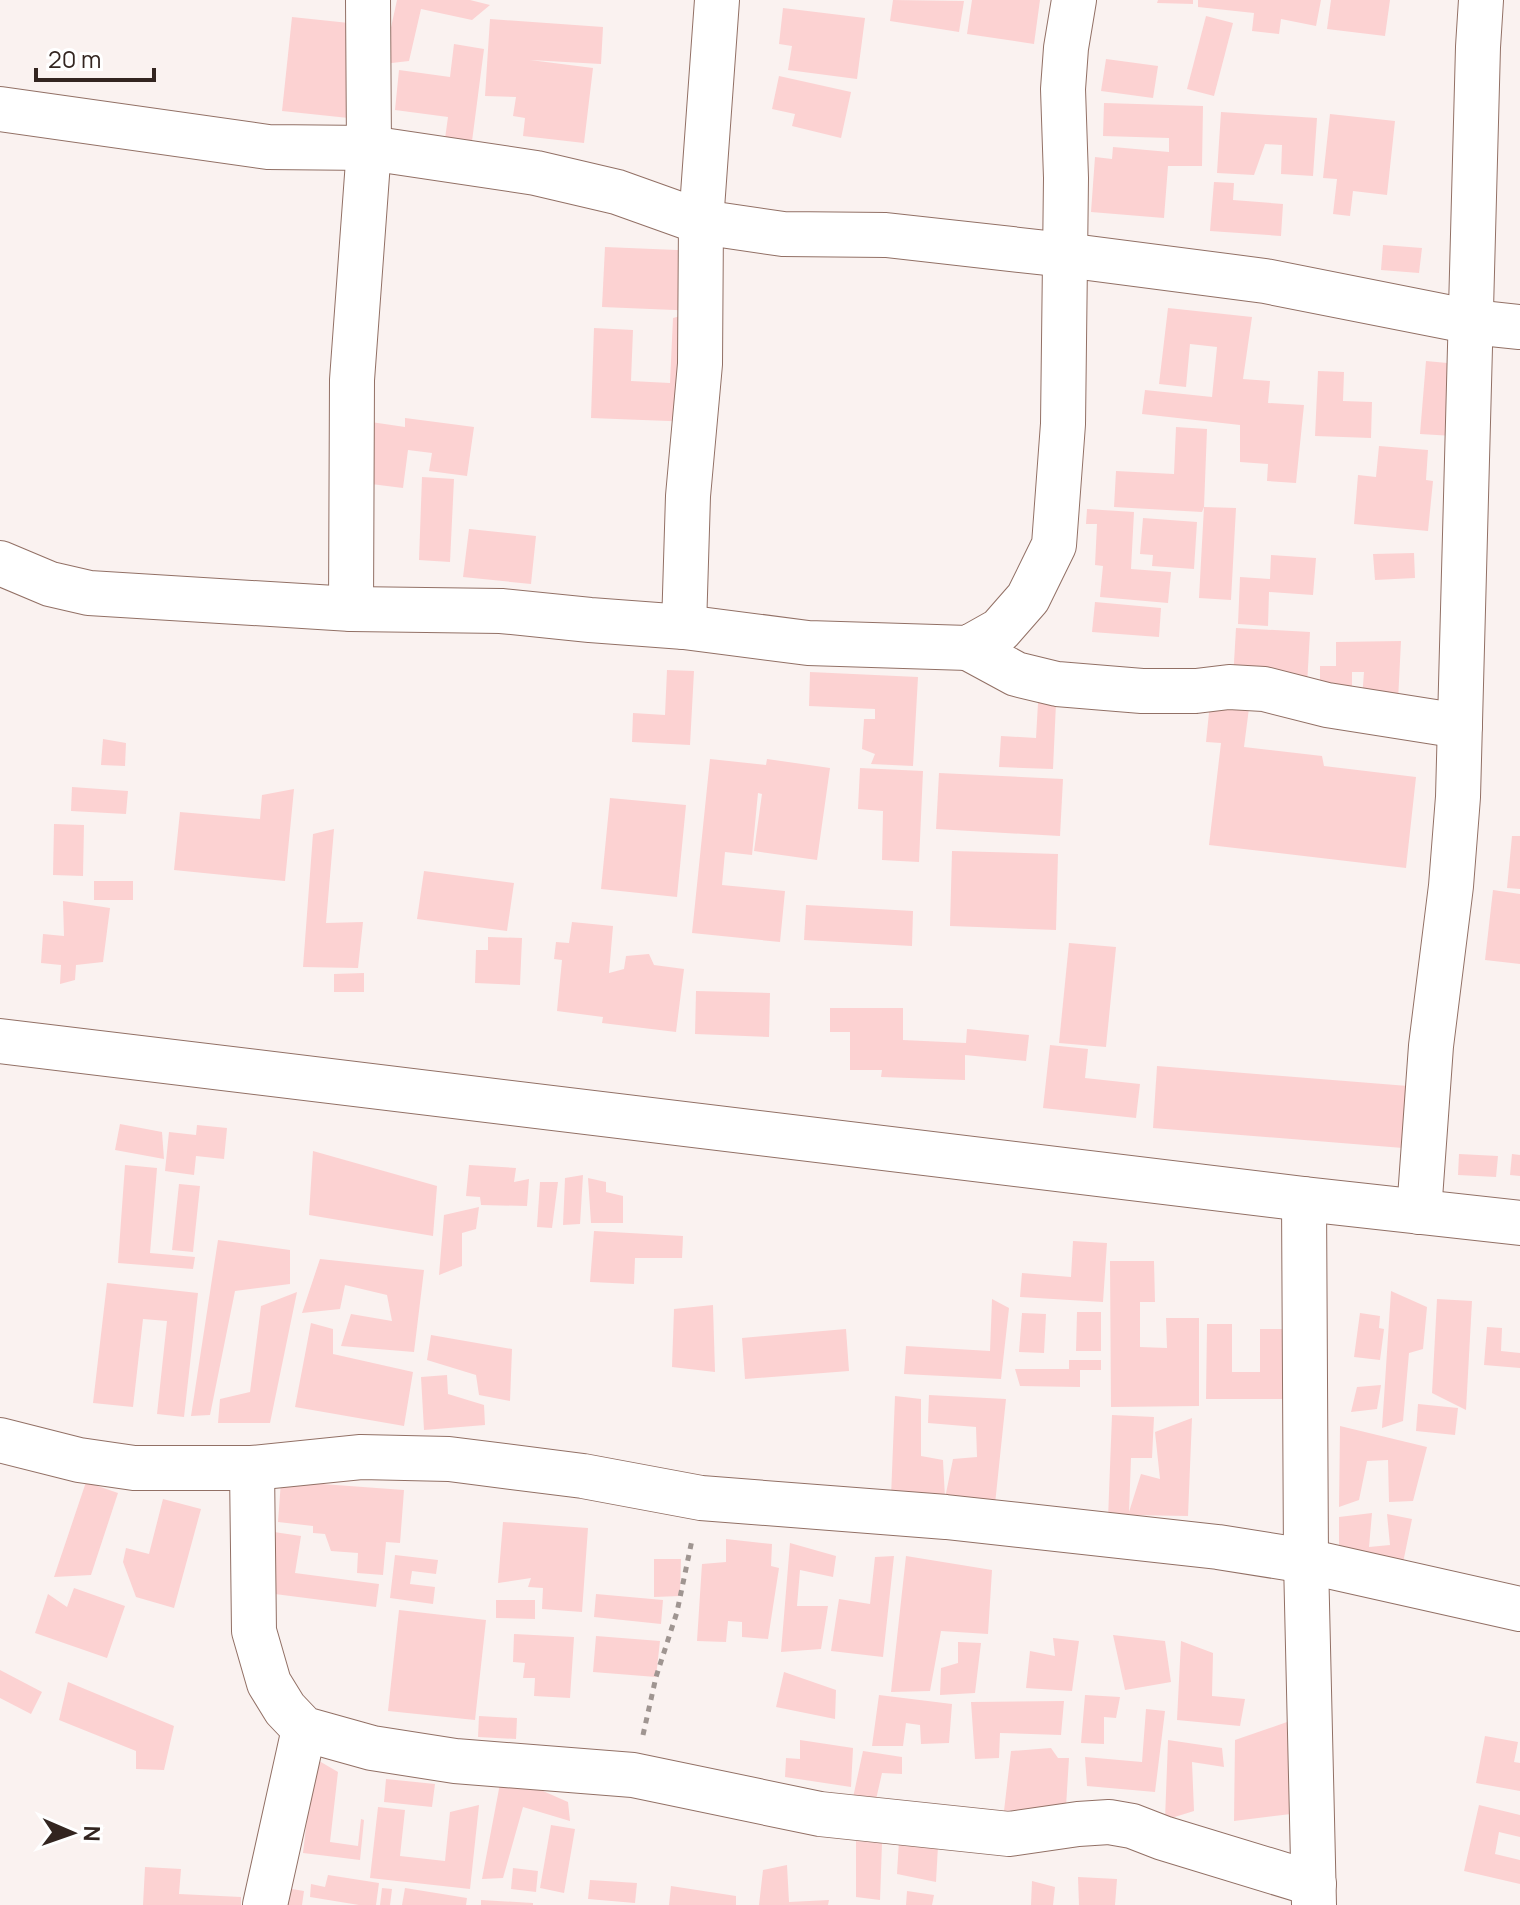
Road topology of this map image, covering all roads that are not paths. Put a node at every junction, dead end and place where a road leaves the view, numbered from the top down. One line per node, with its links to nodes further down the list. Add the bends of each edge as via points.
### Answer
1 (368, 0): 6 (street)
2 (717, 0): 7 (street)
3 (1074, 0): 8 (street, via 1063,89)
4 (1481, 0): 9 (street)
5 (0, 109): 6 (street, via 268,147)
6 (369, 148): 7 (street, via 536,173 617,192); 12 (street, via 352,380)
7 (701, 222): 8 (street, via 783,234 886,235); 13 (street, via 700,364)
8 (1065, 255): 9 (street, via 1265,281); 14 (street, via 1063,424 1054,545 1028,598 1000,630)
9 (1472, 322): 10 (street); 15 (street)
10 (1520, 327)
11 (0, 563): 12 (street, via 89,593)
12 (351, 609): 13 (street, via 501,611)
13 (684, 627): 14 (street, via 808,643)
14 (968, 648): 15 (street, via 1016,674 1057,684 1142,691 1264,689 1327,705)
15 (1460, 726): 18 (street, via 1451,886 1431,1046)
16 (0, 1041): 17 (street)
17 (1304, 1199): 18 (street); 22 (street)
18 (1419, 1212): 19 (street)
19 (1520, 1223)
20 (0, 1440): 21 (street, via 134,1468)
21 (252, 1468): 22 (street, via 361,1457 449,1459 701,1498 946,1517); 24 (street, via 254,1631 269,1683)
22 (1306, 1561): 23 (street); 25 (street)
23 (1520, 1609)
24 (304, 1729): 25 (street, via 372,1748 455,1761 633,1775 820,1814 1009,1834 1109,1822); 26 (street)
25 (1314, 1894)
26 (265, 1905)

